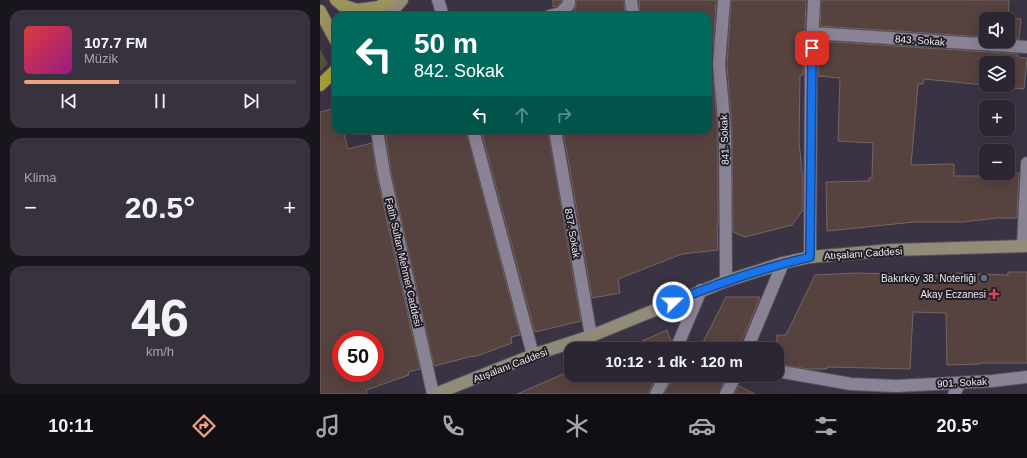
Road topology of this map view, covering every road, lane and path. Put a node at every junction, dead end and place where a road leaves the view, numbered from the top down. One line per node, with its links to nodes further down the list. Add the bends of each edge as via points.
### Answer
1 (336, 0): 2 (main road, via 357,10 379,7)
2 (389, 0)
3 (402, 0): 10 (main road); 11 (street)
4 (438, 0): 12 (street)
5 (569, 0): 13 (street, via 569,4)
6 (631, 0): 14 (street)
7 (724, 0): 18 (street, 841. Sokak)
8 (814, 0): 15 (street)
9 (320, 11): 16 (main road)
10 (392, 12)
11 (398, 12)
12 (442, 12)
13 (562, 12)
14 (633, 12)
15 (813, 32): 17 (street, 843. Sokak); 26 (street)
16 (332, 34)
17 (1027, 47)
18 (714, 65): 28 (street, 841. Sokak, via 724,131)
19 (332, 74): 20 (highway)
20 (320, 86)
21 (378, 134): 40 (street, Fatih Sultan Mehmet Caddesi, via 384,174)
22 (474, 134): 33 (street)
23 (556, 134): 30 (street, 837. Sokak)
24 (1027, 164): 25 (street)
25 (1025, 246): 26 (main road, Atışalanı Caddesi, via 892,250)
26 (810, 257): 27 (main road, Atışalanı Caddesi)
27 (783, 263): 28 (main road, Atışalanı Caddesi); 32 (street)
28 (726, 281): 29 (main road, Atışalanı Caddesi)
29 (701, 290): 30 (main road, Atışalanı Caddesi); 31 (street)
30 (591, 336): 33 (main road, Atışalanı Caddesi)
31 (679, 342)
32 (750, 342)
33 (533, 355): 40 (main road, Atışalanı Caddesi)
34 (784, 373): 39 (street, 901. Sokak)
35 (1027, 377): 38 (street, 901. Sokak)
36 (662, 382): 41 (street)
37 (732, 382): 42 (street)
38 (960, 383): 39 (street, 901. Sokak); 43 (street)
39 (848, 389)
40 (434, 394)
41 (656, 394)
42 (726, 394)
43 (954, 394)

